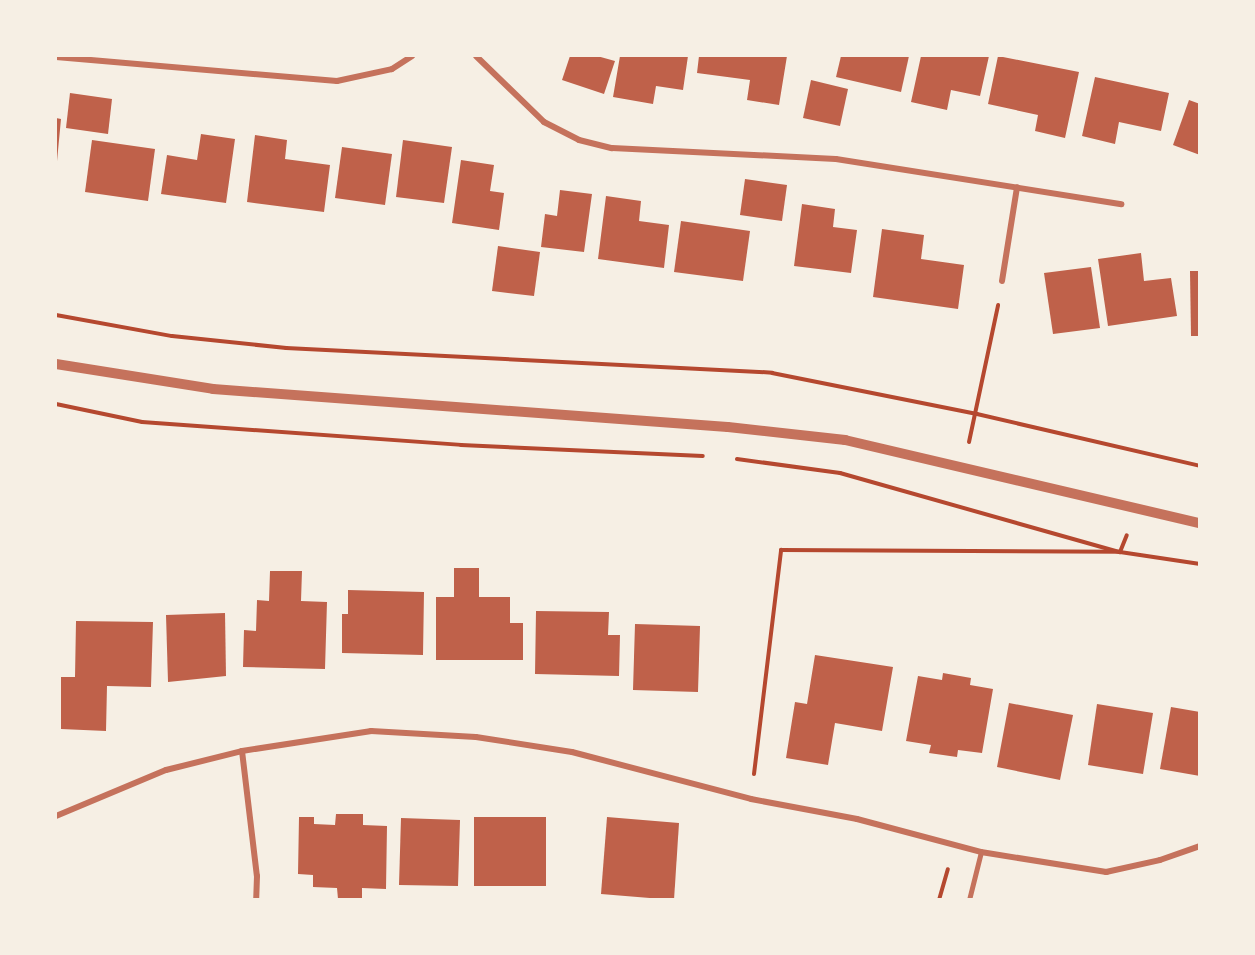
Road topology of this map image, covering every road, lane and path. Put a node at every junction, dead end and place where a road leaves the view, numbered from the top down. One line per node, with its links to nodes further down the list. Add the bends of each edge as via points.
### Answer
1 (412, 56): 3 (street, via 392,69 337,81)
2 (476, 56): 4 (street, via 544,122 579,140 653,152 836,159)
3 (56, 57)
4 (1017, 187): 5 (street); 6 (street)
5 (1121, 204)
6 (1002, 281): 10 (path)
7 (56, 315): 10 (path, via 172,336 286,348 772,373)
8 (56, 364): 14 (street, via 213,389 728,427 845,440)
9 (56, 404): 11 (path, via 142,422 462,445)
10 (977, 414): 13 (path); 14 (path)
11 (710, 456)
12 (733, 459): 15 (path, via 840,473)
13 (1200, 466)
14 (962, 467): 15 (path); 16 (street)
15 (950, 507): 18 (path)
16 (1136, 510): 17 (street); 18 (path)
17 (1200, 523)
18 (1120, 552): 19 (path); 21 (path, via 781,550)
19 (1200, 564)
20 (242, 751): 21 (street, via 371,731 476,737 572,752); 22 (street, via 166,770); 25 (street, via 257,876)
21 (751, 799): 24 (street, via 858,819)
22 (56, 816)
23 (1200, 846): 24 (street, via 1106,872)
24 (981, 852): 26 (lane)
25 (256, 900)
26 (969, 900)

